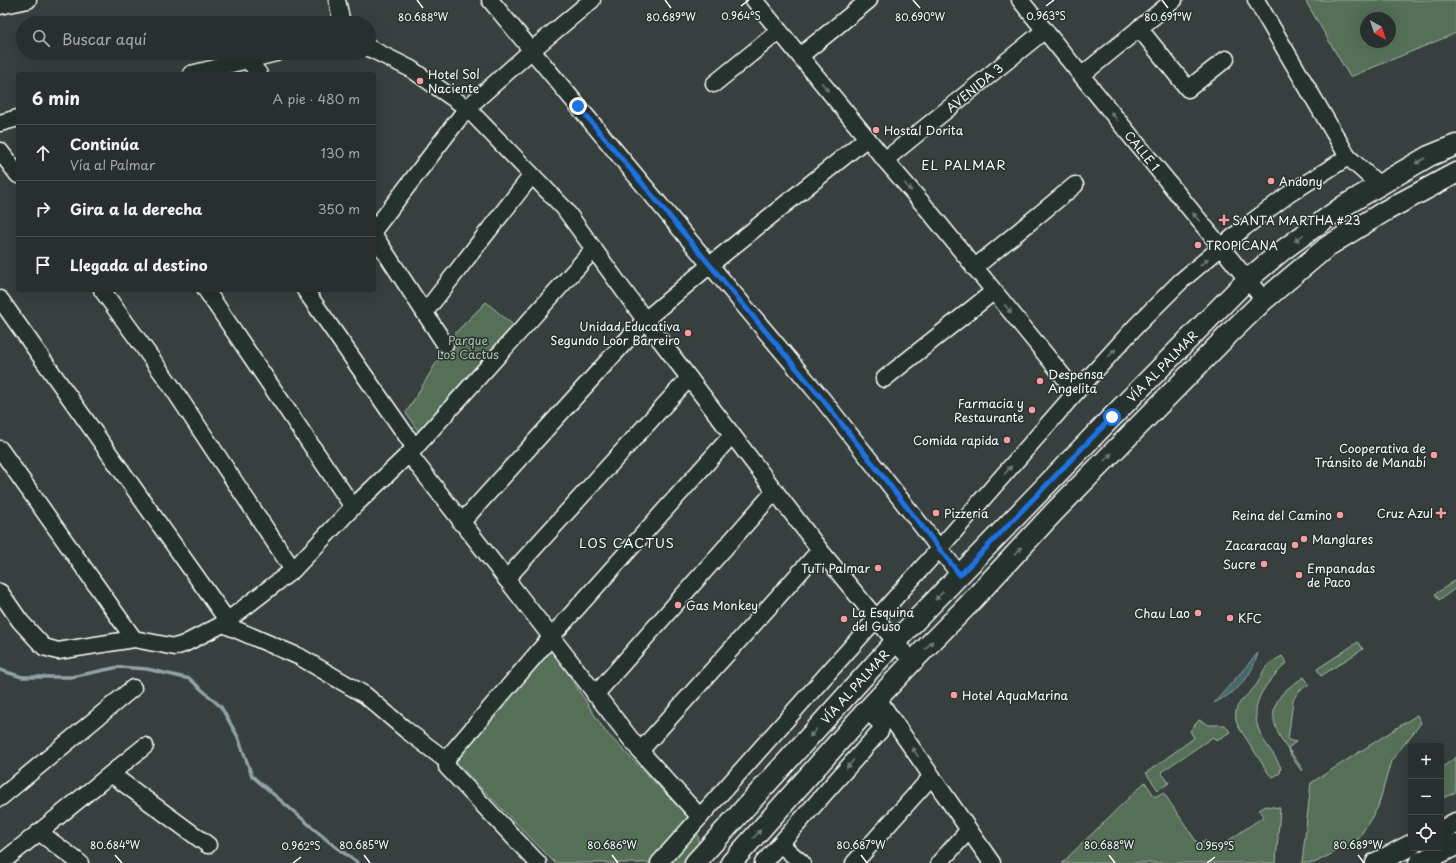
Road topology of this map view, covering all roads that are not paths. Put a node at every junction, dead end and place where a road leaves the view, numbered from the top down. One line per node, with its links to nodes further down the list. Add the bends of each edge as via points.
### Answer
1 (28, 0): 10 (street)
2 (337, 0): 11 (street)
3 (490, 0): 15 (street)
4 (592, 0): 15 (street)
5 (754, 0): 14 (street)
6 (1020, 0): 13 (street, CALLE 1)
7 (1174, 0): 12 (street)
8 (1256, 0): 30 (street)
9 (865, 1): 17 (street)
10 (0, 6)
11 (340, 16)
12 (1139, 28): 18 (street, via 1188,89); 22 (street)
13 (1045, 30): 22 (street, CALLE 1); 31 (street, AVENIDA 3)
14 (779, 31): 17 (street); 23 (street)
15 (532, 50): 24 (street); 41 (street)
16 (376, 52): 24 (street, via 411,69)
17 (800, 56): 27 (street, one-way to 27)
18 (1226, 59)
19 (248, 60): 20 (street); 21 (street)
20 (199, 72)
21 (257, 72)
22 (1082, 75): 39 (street, CALLE 1, one-way to 22)
23 (714, 84)
24 (467, 108): 34 (street); 37 (street)
25 (16, 119): 26 (street)
26 (0, 123)
27 (867, 138): 31 (street); 41 (street)
28 (1456, 145): 36 (main road, VÍA AL PALMAR, one-way to 36, via 1429,156)
29 (0, 151): 32 (street)
30 (1348, 157): 36 (street); 39 (street, via 1289,194)
31 (885, 160): 42 (street, one-way to 42)
32 (16, 172)
33 (1456, 173): 48 (main road, VÍA AL PALMAR, via 1328,246)
34 (532, 175): 40 (street, via 564,208); 50 (street)
35 (1075, 185): 42 (street)
36 (1378, 185): 43 (main road, VÍA AL PALMAR, one-way to 43, via 1342,207)
37 (376, 227)
38 (376, 238): 50 (street)
39 (1221, 248): 43 (street, CALLE 1); 55 (street, one-way to 39, via 1181,281)
40 (594, 249): 51 (street); 58 (street)
41 (710, 265): 51 (street); 62 (street, via 823,400)
42 (974, 268): 47 (street)
43 (1247, 280): 48 (street, CALLE 1); 65 (main road, VÍA AL PALMAR)
44 (103, 292): 64 (street, via 167,379)
45 (207, 292): 60 (street)
46 (306, 292): 58 (street)
47 (993, 292): 54 (street); 55 (street, one-way to 55)
48 (1264, 300): 73 (main road, VÍA AL PALMAR, one-way to 48, via 1054,512)
49 (1, 302): 69 (street)
50 (424, 312): 52 (street)
51 (645, 320): 53 (street); 61 (street)
52 (445, 344)
53 (689, 378): 56 (street); 66 (street)
54 (884, 379)
55 (1076, 392): 62 (street, one-way to 55)
56 (732, 435): 59 (street); 70 (street)
57 (0, 449): 71 (street)
58 (412, 451): 60 (street); 61 (street)
59 (775, 491): 63 (street); 75 (street)
60 (353, 507): 64 (street)
61 (461, 523): 66 (street)
62 (939, 549): 65 (street); 68 (street)
63 (820, 550): 68 (street); 78 (street)
64 (292, 570): 69 (street)
65 (960, 575): 72 (main road, VÍA AL PALMAR, one-way to 72)
66 (506, 579): 70 (street)
67 (0, 592): 71 (street, via 20,621 44,647 58,651)
68 (876, 619): 72 (street); 83 (street)
69 (225, 622): 71 (street, via 174,647); 79 (street, via 300,657 365,695)
70 (551, 637): 75 (street); 79 (street, via 455,748)
71 (134, 639)
72 (895, 642): 73 (street); 96 (main road, VÍA AL PALMAR, one-way to 96)
73 (912, 662): 76 (main road, VÍA AL PALMAR)
74 (132, 688): 82 (street)
75 (595, 695): 78 (street)
76 (873, 705): 81 (street, one-way to 76); 89 (street, one-way to 89, via 880,723 880,731); 97 (main road, VÍA AL PALMAR, one-way to 76)
77 (145, 746): 80 (street)
78 (640, 751): 83 (street)
79 (447, 761): 94 (street, via 447,767)
80 (111, 774): 87 (street); 88 (street)
81 (932, 776): 86 (street); 100 (street)
82 (0, 798)
83 (700, 817): 95 (street)
84 (1456, 823): 85 (main road)
85 (1444, 829)
86 (969, 830): 101 (street); 102 (street)
87 (39, 832): 92 (street); 93 (street)
88 (208, 844)
89 (780, 844): 98 (street); 99 (street)
90 (1456, 845): 104 (main road)
91 (1408, 847): 103 (main road)
92 (0, 863)
93 (80, 863)
94 (538, 863)
95 (659, 863)
96 (695, 863)
97 (730, 863)
98 (763, 863)
99 (802, 863)
100 (854, 863)
101 (939, 863)
102 (992, 863)
103 (1376, 863)
104 (1419, 863)

